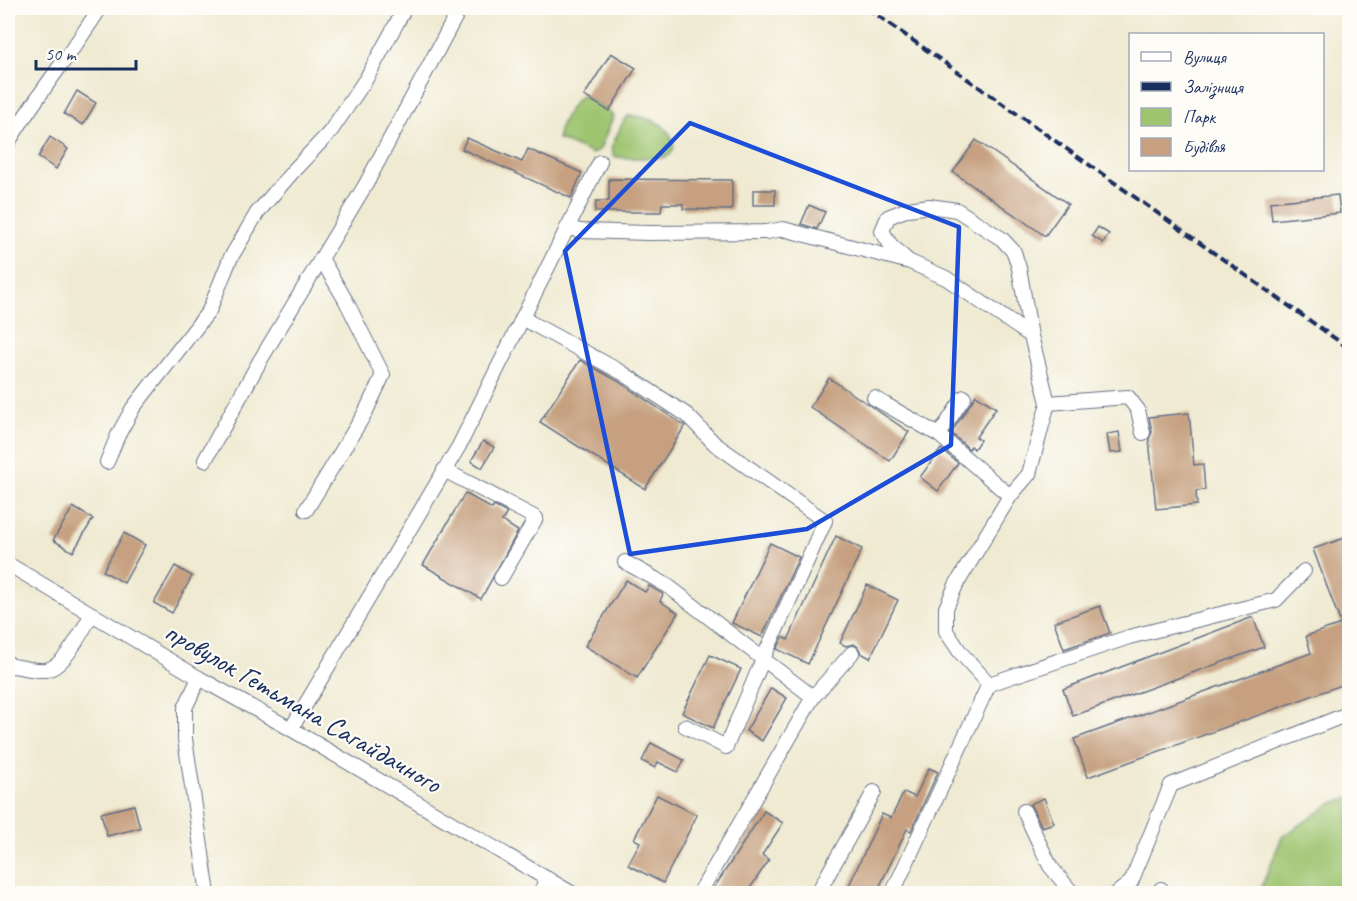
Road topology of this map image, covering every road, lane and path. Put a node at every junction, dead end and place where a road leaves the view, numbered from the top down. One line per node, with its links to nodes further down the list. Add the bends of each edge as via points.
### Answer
1 (100, 8): 4 (street)
2 (405, 8): 17 (street, via 366,79 330,132 257,213 230,259 209,310 133,408)
3 (459, 8): 7 (street)
4 (8, 143)
5 (600, 162): 6 (street)
6 (567, 228): 8 (street, via 649,232 783,229); 9 (street)
7 (322, 260): 16 (street); 20 (street, via 383,375)
8 (910, 262): 10 (street, via 946,278); 10 (street, via 882,231 888,218 908,209 929,206 957,210 1002,239 1014,252)
9 (522, 318): 18 (street); 27 (street, via 621,372 687,415 715,444 825,521)
10 (1031, 336): 13 (street)
11 (964, 397): 15 (street)
12 (874, 398): 15 (street)
13 (1048, 404): 14 (street, via 1128,397 1138,410); 19 (street, via 1029,474)
14 (1143, 433)
15 (939, 435): 19 (street)
16 (205, 460)
17 (107, 462)
18 (444, 470): 24 (street, via 536,518); 34 (street)
19 (1010, 496): 30 (street, via 946,608 946,631)
20 (306, 510)
21 (625, 562): 27 (street, via 668,586)
22 (8, 564): 25 (street, провулок Гетьмана Сагайдачного)
23 (1304, 571): 30 (street, via 1276,600 1129,637)
24 (501, 578)
25 (92, 614): 28 (street, via 56,667 44,670); 29 (street, провулок Гетьмана Сагайдачного)
26 (852, 653): 31 (street)
27 (763, 659): 31 (street); 33 (street, via 726,747)
28 (8, 663)
29 (199, 678): 34 (street, провулок Гетьмана Сагайдачного); 38 (street, via 185,708 185,739)
30 (989, 684): 43 (street)
31 (813, 697): 41 (street)
32 (1350, 712): 45 (street, via 1171,785 1131,882)
33 (685, 726)
34 (291, 729): 37 (street, провулок Гетьмана Сагайдачного)
35 (874, 792): 42 (street)
36 (1024, 811): 44 (street, via 1050,866)
37 (548, 879): 39 (street); 40 (street, провулок Гетьмана Сагайдачного)
38 (208, 894)
39 (539, 894)
40 (573, 894)
41 (699, 894)
42 (816, 894)
43 (892, 894)
44 (1073, 894)
45 (1116, 894)

